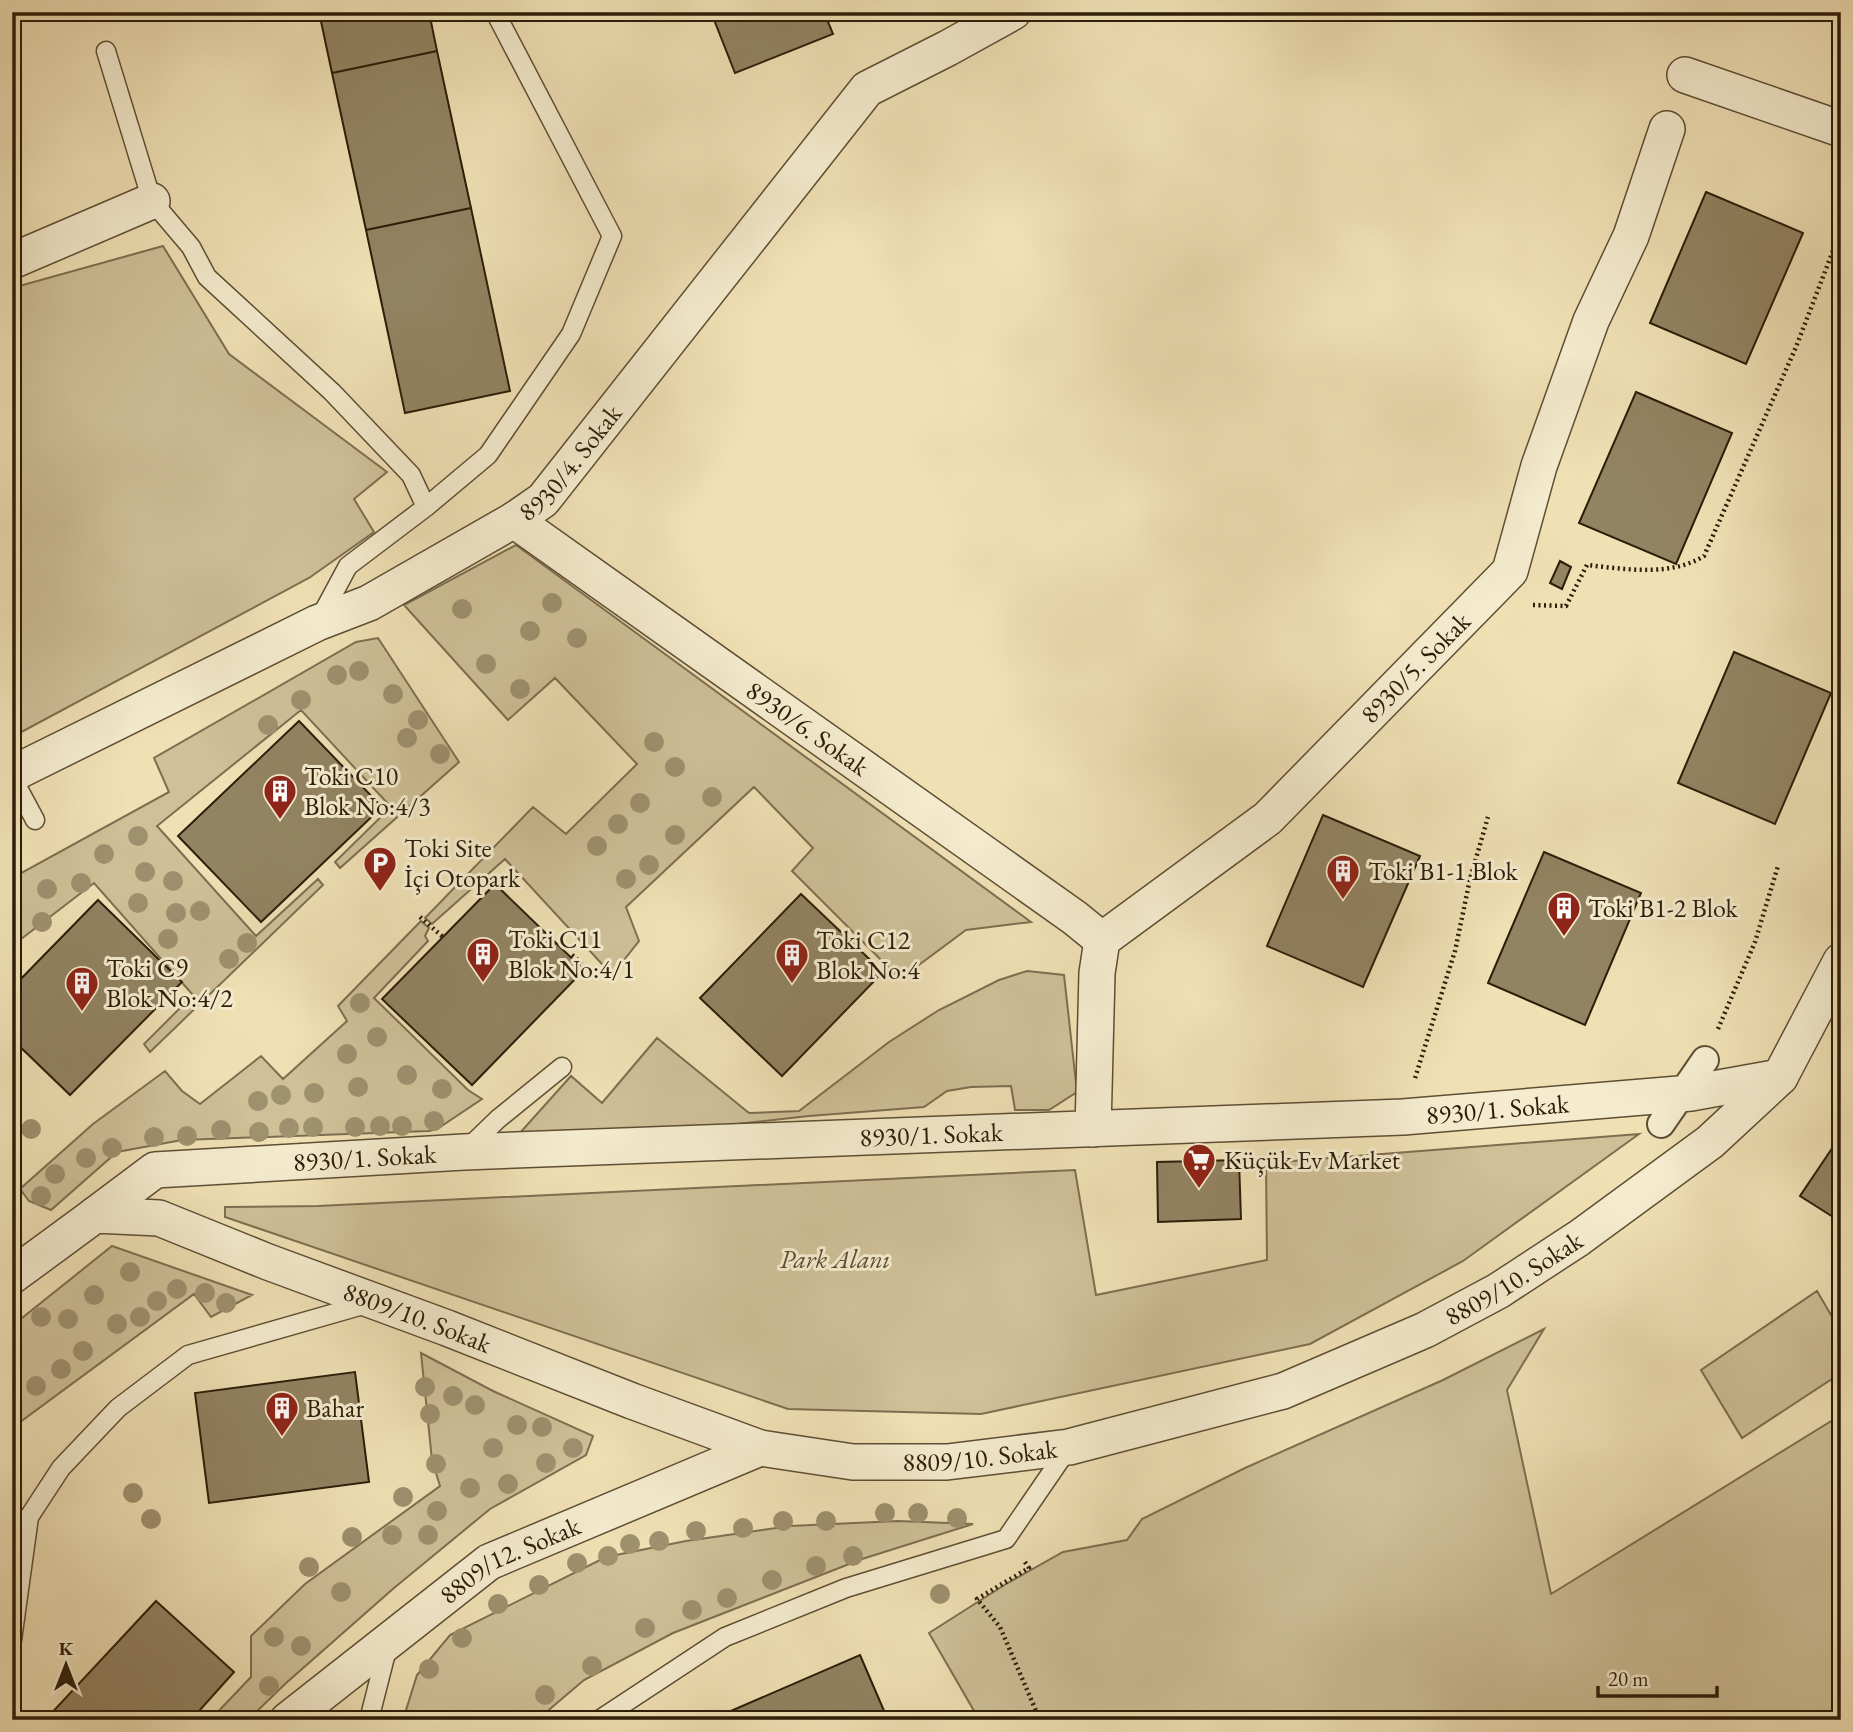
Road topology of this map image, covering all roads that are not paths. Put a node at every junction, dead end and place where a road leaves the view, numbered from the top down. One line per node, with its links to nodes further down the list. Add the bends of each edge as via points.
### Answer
1 (495, 12): 9 (lane, via 612,236 571,334 488,456)
2 (1013, 12): 10 (street, 8930/4. Sokak, via 867,89 543,500)
3 (106, 51): 7 (lane)
4 (1685, 75): 6 (street)
5 (1667, 129): 14 (street, 8930/5. Sokak, via 1631,236 1591,321 1544,454 1510,571 1268,818)
6 (1841, 129)
7 (152, 201): 8 (street); 9 (lane, via 191,247 207,277 332,392 411,475)
8 (12, 261)
9 (426, 506): 11 (lane, via 348,566)
10 (514, 520): 11 (street, 8930/4. Sokak, via 369,603); 14 (street, 8930/6. Sokak)
11 (317, 623): 12 (street, 8930/4. Sokak)
12 (12, 776): 13 (lane)
13 (35, 820)
14 (1102, 940): 21 (street)
15 (1841, 961): 18 (street, 8809/10. Sokak)
16 (1705, 1060): 19 (street)
17 (562, 1067): 22 (lane)
18 (1780, 1077): 19 (street, 8930/1. Sokak); 26 (street, 8809/10. Sokak, via 1710,1142 1579,1238 1498,1291 1425,1330 1283,1391)
19 (1682, 1093): 20 (street); 21 (street, 8930/1. Sokak, via 1403,1117)
20 (1661, 1124)
21 (1093, 1129): 22 (street, 8930/1. Sokak)
22 (464, 1152): 23 (street, 8930/1. Sokak, via 155,1170)
23 (95, 1215): 24 (street); 25 (street, 8809/10. Sokak, via 159,1218)
24 (12, 1276)
25 (375, 1301): 27 (street, 8809/10. Sokak); 29 (lane, via 188,1355 118,1408 61,1468 29,1517)
26 (1069, 1447): 27 (street, 8809/10. Sokak, via 947,1462 853,1462); 34 (lane, via 1006,1539 846,1588 725,1637)
27 (760, 1448): 28 (street, 8809/12. Sokak, via 489,1562)
28 (390, 1639): 32 (street, 8809/12. Sokak); 33 (lane)
29 (12, 1640)
30 (12, 1714): 31 (lane)
31 (17, 1720)
32 (288, 1720)
33 (369, 1720)
34 (599, 1720)

